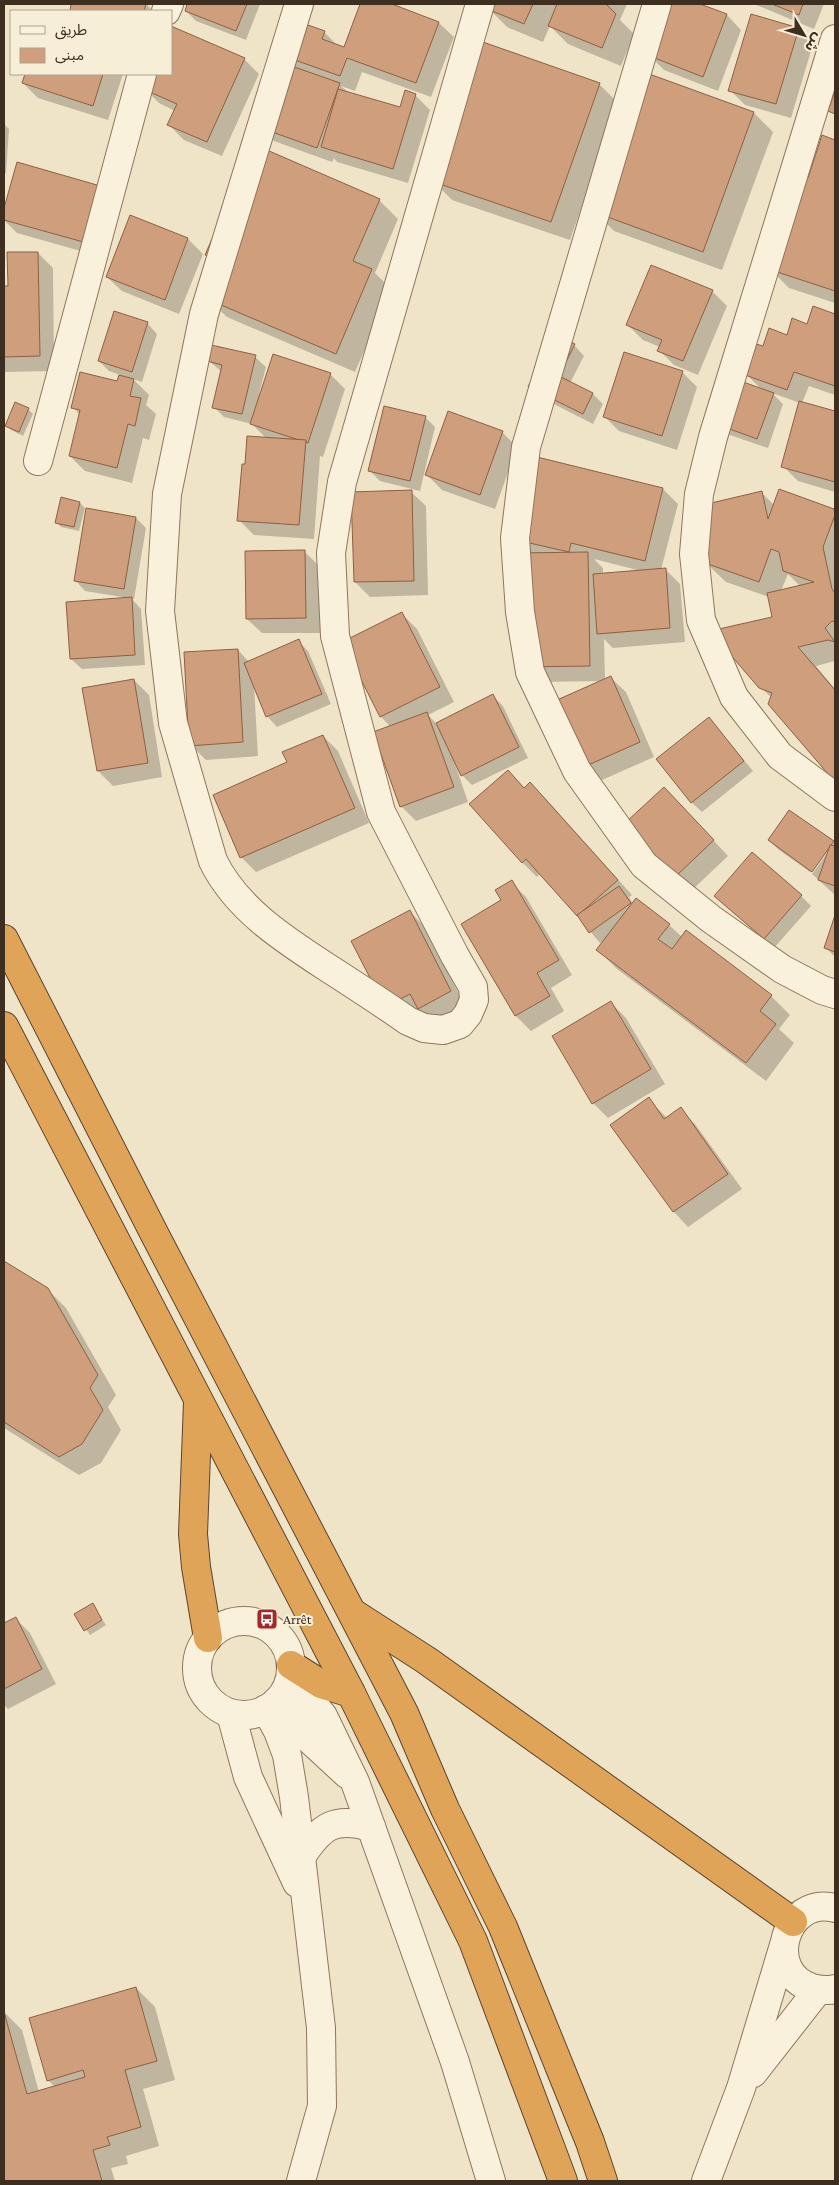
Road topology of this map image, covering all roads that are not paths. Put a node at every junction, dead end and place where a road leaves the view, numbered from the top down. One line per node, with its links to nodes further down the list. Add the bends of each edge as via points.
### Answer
1 (299, 4): 2 (street, via 204,314 167,494 160,611 173,723 213,860 233,892 277,935 408,1021 424,1028 443,1030 460,1024 468,1014 474,1000 473,987 381,812 335,636 331,553 342,482)
2 (480, 4)
3 (657, 4): 9 (street, via 526,447 515,538 520,612 530,672 577,771 644,865 711,919 782,969)
4 (835, 38): 7 (street, via 713,437 699,494 694,554 701,620 734,697 780,756)
5 (142, 75): 6 (street)
6 (38, 462)
7 (835, 797)
8 (4, 939): 12 (highway)
9 (835, 994)
10 (4, 1026): 11 (highway)
11 (198, 1398): 13 (highway, via 193,1534); 15 (highway)
12 (350, 1611): 23 (highway, via 426,1660); 29 (highway, via 404,1713 445,1809 503,1927)
13 (208, 1638): 14 (street, via 220,1627 235,1621 251,1621 266,1626 279,1636 288,1650); 17 (street, via 196,1666 198,1682 211,1702)
14 (291, 1670): 15 (highway, via 321,1684); 16 (street, via 286,1690); 18 (street, via 324,1716)
15 (351, 1692): 28 (highway, via 474,1942)
16 (271, 1706): 17 (street, via 249,1715); 18 (street); 20 (street, via 287,1755)
17 (232, 1714): 21 (street, via 248,1776)
18 (355, 1782): 19 (street)
19 (371, 1827): 20 (street, via 351,1822 335,1824 321,1831); 27 (street, via 455,2062)
20 (301, 1857): 21 (street)
21 (306, 1903): 26 (street, via 321,2028 322,2106)
22 (834, 1907): 23 (street, via 801,1914)
23 (788, 1934): 24 (street, via 784,1957 796,1979 806,1986); 25 (street)
24 (830, 1991): 25 (street)
25 (741, 2088): 30 (street)
26 (301, 2181)
27 (491, 2181)
28 (563, 2181)
29 (603, 2181)
30 (706, 2181)

